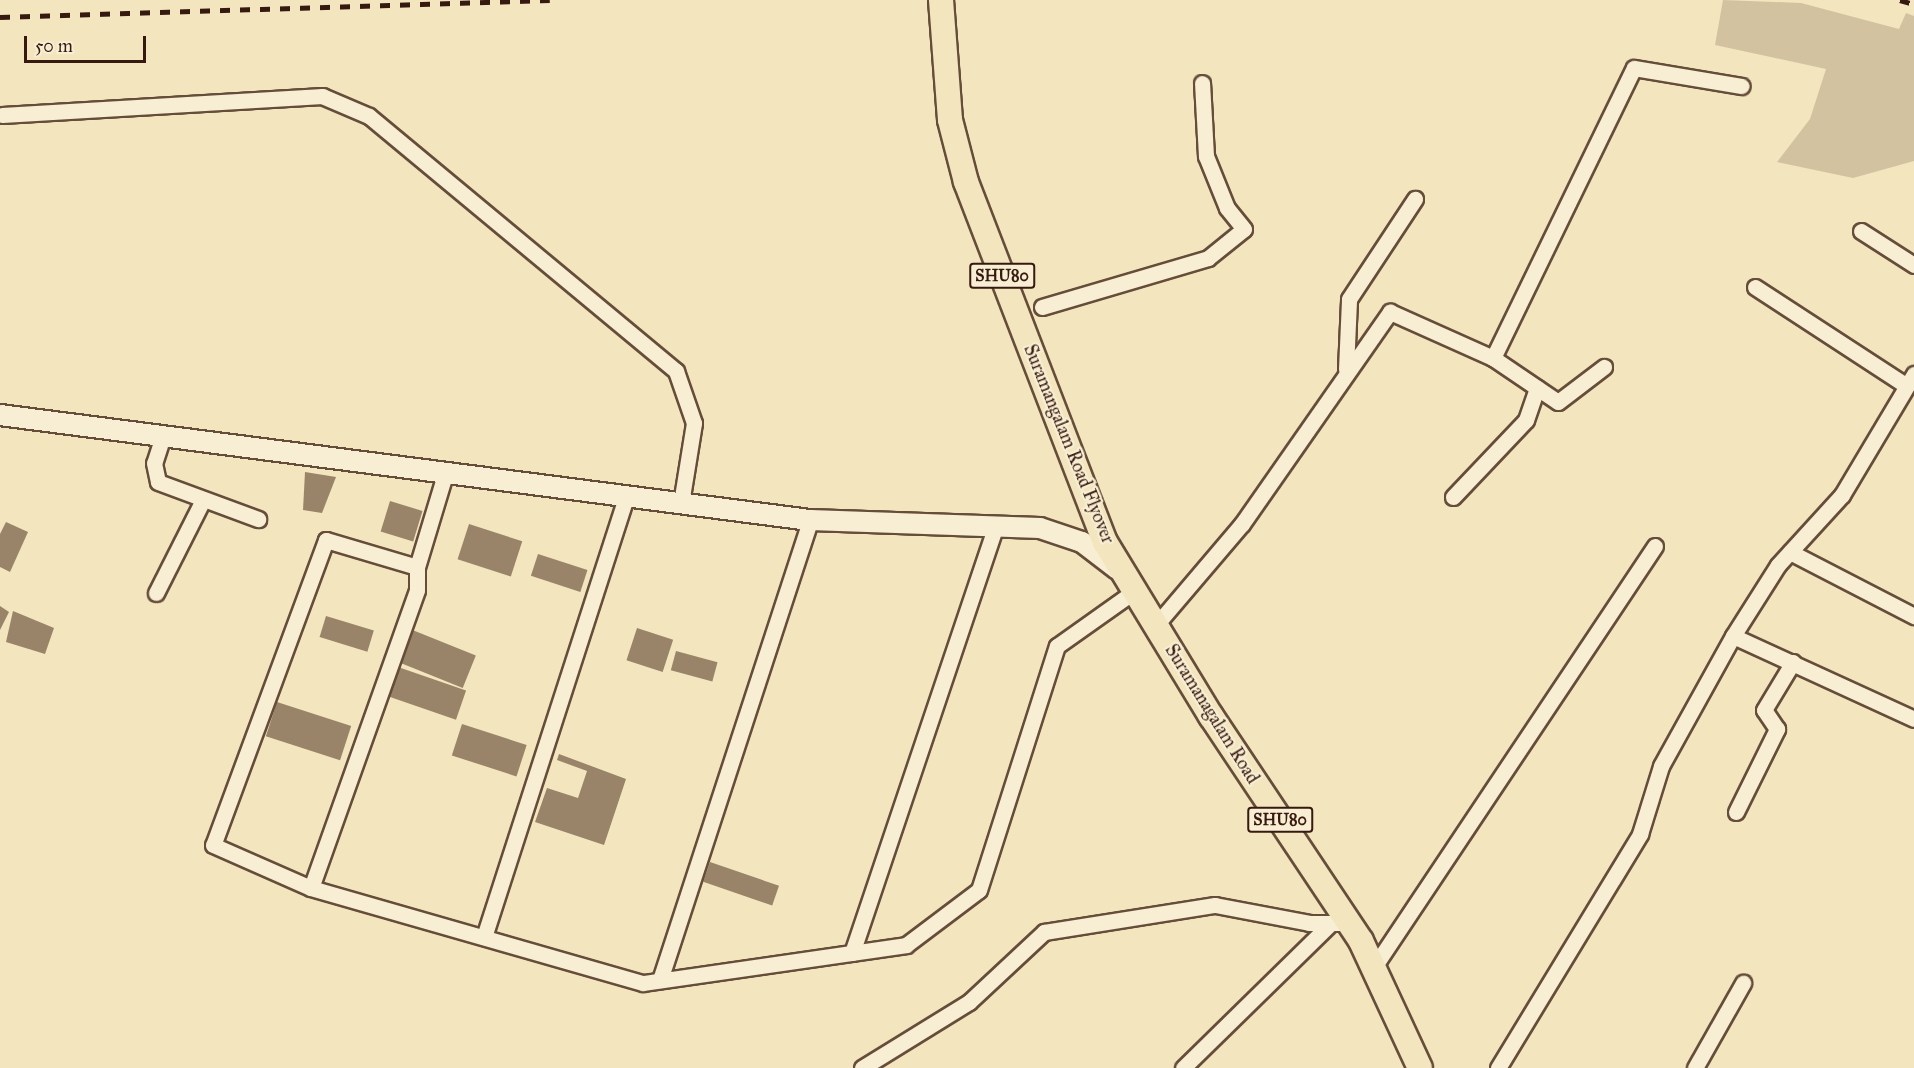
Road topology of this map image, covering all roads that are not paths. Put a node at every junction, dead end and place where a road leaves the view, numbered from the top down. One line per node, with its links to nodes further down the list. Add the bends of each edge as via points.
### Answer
1 (941, 0): 26 (main road, Suramangalam Road Flyover / SHU80, via 950,120 966,182)
2 (954, 0): 26 (main road, Suramangalam Road Flyover / SHU80, via 963,118 979,178)
3 (1202, 83): 10 (street, via 1206,156 1227,208 1244,229 1208,258)
4 (1741, 87): 11 (street, via 1634,68)
5 (2, 115): 22 (street, via 322,96 369,116 676,371 694,423)
6 (1415, 199): 13 (street, via 1349,299)
7 (1861, 231): 8 (street)
8 (1914, 265)
9 (1755, 287): 14 (street)
10 (1042, 307)
11 (1493, 358): 13 (street, via 1390,312); 15 (street)
12 (1604, 367): 15 (street, via 1558,402)
13 (1346, 369): 33 (street, via 1242,524)
14 (1910, 380): 28 (street, via 1842,495)
15 (1537, 388): 20 (street, via 1526,420)
16 (0, 415): 17 (street)
17 (163, 436): 18 (street); 21 (street, via 154,463 158,482)
18 (446, 471): 19 (street); 29 (street)
19 (626, 497): 22 (street); 40 (street)
20 (1453, 497)
21 (203, 500): 23 (street); 31 (street)
22 (681, 503): 24 (street)
23 (258, 519)
24 (810, 519): 25 (street); 43 (street)
25 (996, 526): 30 (street, via 1040,528 1082,542); 41 (street)
26 (1113, 539): 30 (main road, Suramangalam Road Flyover / SHU80)
27 (1655, 546): 42 (street)
28 (1790, 552): 32 (street); 34 (street)
29 (417, 567): 38 (street, via 417,591); 38 (street, via 326,540 213,845)
30 (1132, 584): 33 (main road, Suramanagalam Road / SHU80); 41 (street, via 1057,646 979,890 906,945)
31 (156, 593)
32 (1914, 616)
33 (1156, 626): 39 (main road, Suramanagalam Road / SHU80)
34 (1733, 636): 35 (street); 48 (street, via 1661,766 1640,834)
35 (1793, 662): 36 (street); 37 (street, via 1764,710 1777,729)
36 (1914, 719)
37 (1736, 812)
38 (311, 888): 40 (street)
39 (1340, 923): 42 (main road, Suramanagalam Road / SHU80); 45 (street, via 1215,905 1044,932 969,1002); 46 (street)
40 (484, 937): 43 (street, via 643,983)
41 (852, 953): 43 (street)
42 (1374, 967): 47 (main road, Suramanagalam Road / SHU80)
43 (660, 980)
44 (1743, 983): 49 (street)
45 (862, 1068)
46 (1183, 1068)
47 (1420, 1068)
48 (1498, 1068)
49 (1695, 1068)

